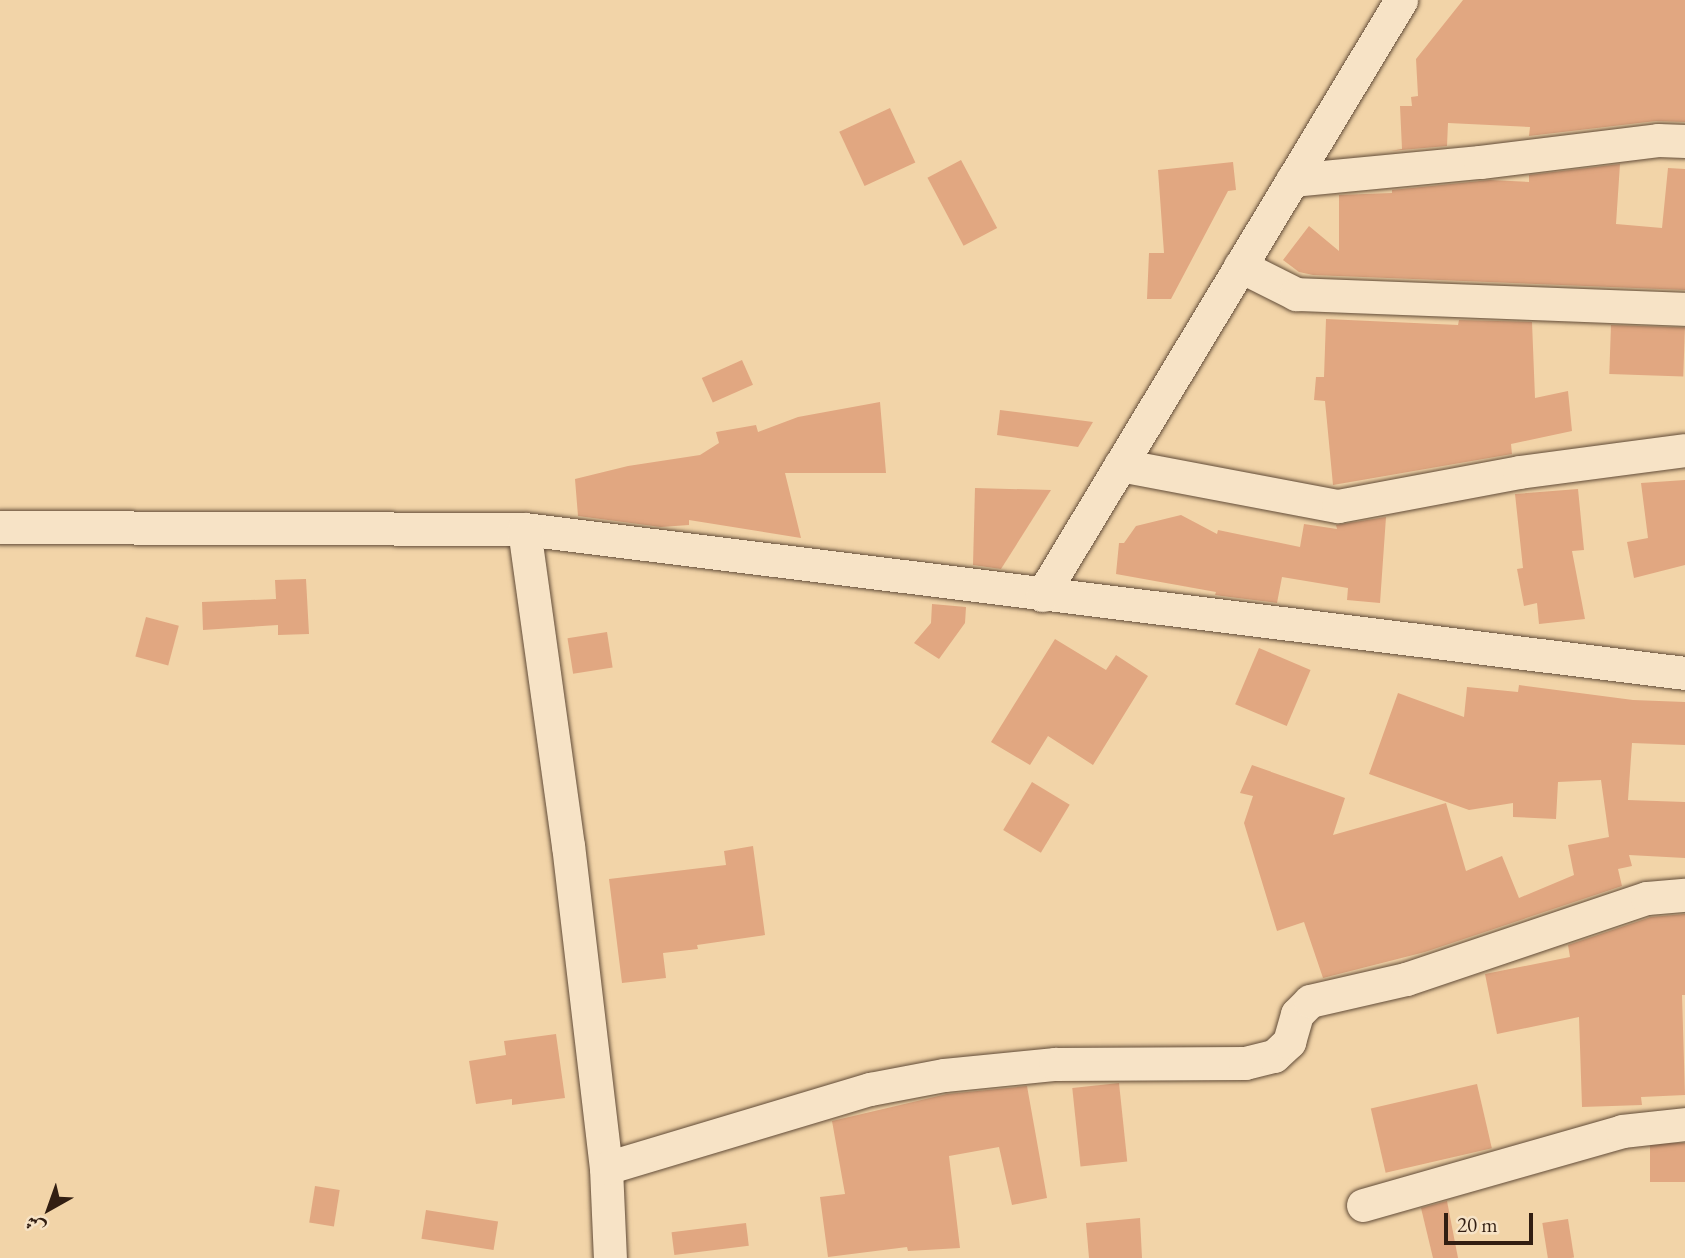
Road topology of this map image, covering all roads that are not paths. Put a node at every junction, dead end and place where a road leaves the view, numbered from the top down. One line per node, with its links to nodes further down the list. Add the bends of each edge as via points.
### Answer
1 (1401, 0): 3 (street)
2 (1685, 141): 3 (street, via 1658,140)
3 (1292, 180): 4 (street)
4 (1240, 266): 5 (street, via 1296,294); 7 (street)
5 (1685, 309)
6 (1685, 450): 7 (street, via 1519,472 1338,506)
7 (1120, 466): 10 (street)
8 (0, 527): 9 (street)
9 (524, 529): 10 (street); 14 (street)
10 (1042, 595): 11 (street)
11 (1685, 673)
12 (1685, 895): 14 (street, via 1647,898 1406,979 1310,1002 1297,1014 1289,1042 1274,1056 1245,1063 1055,1064 944,1075 870,1089)
13 (1685, 1124): 15 (street, via 1622,1131)
14 (606, 1168): 16 (street)
15 (1363, 1205)
16 (610, 1258)

